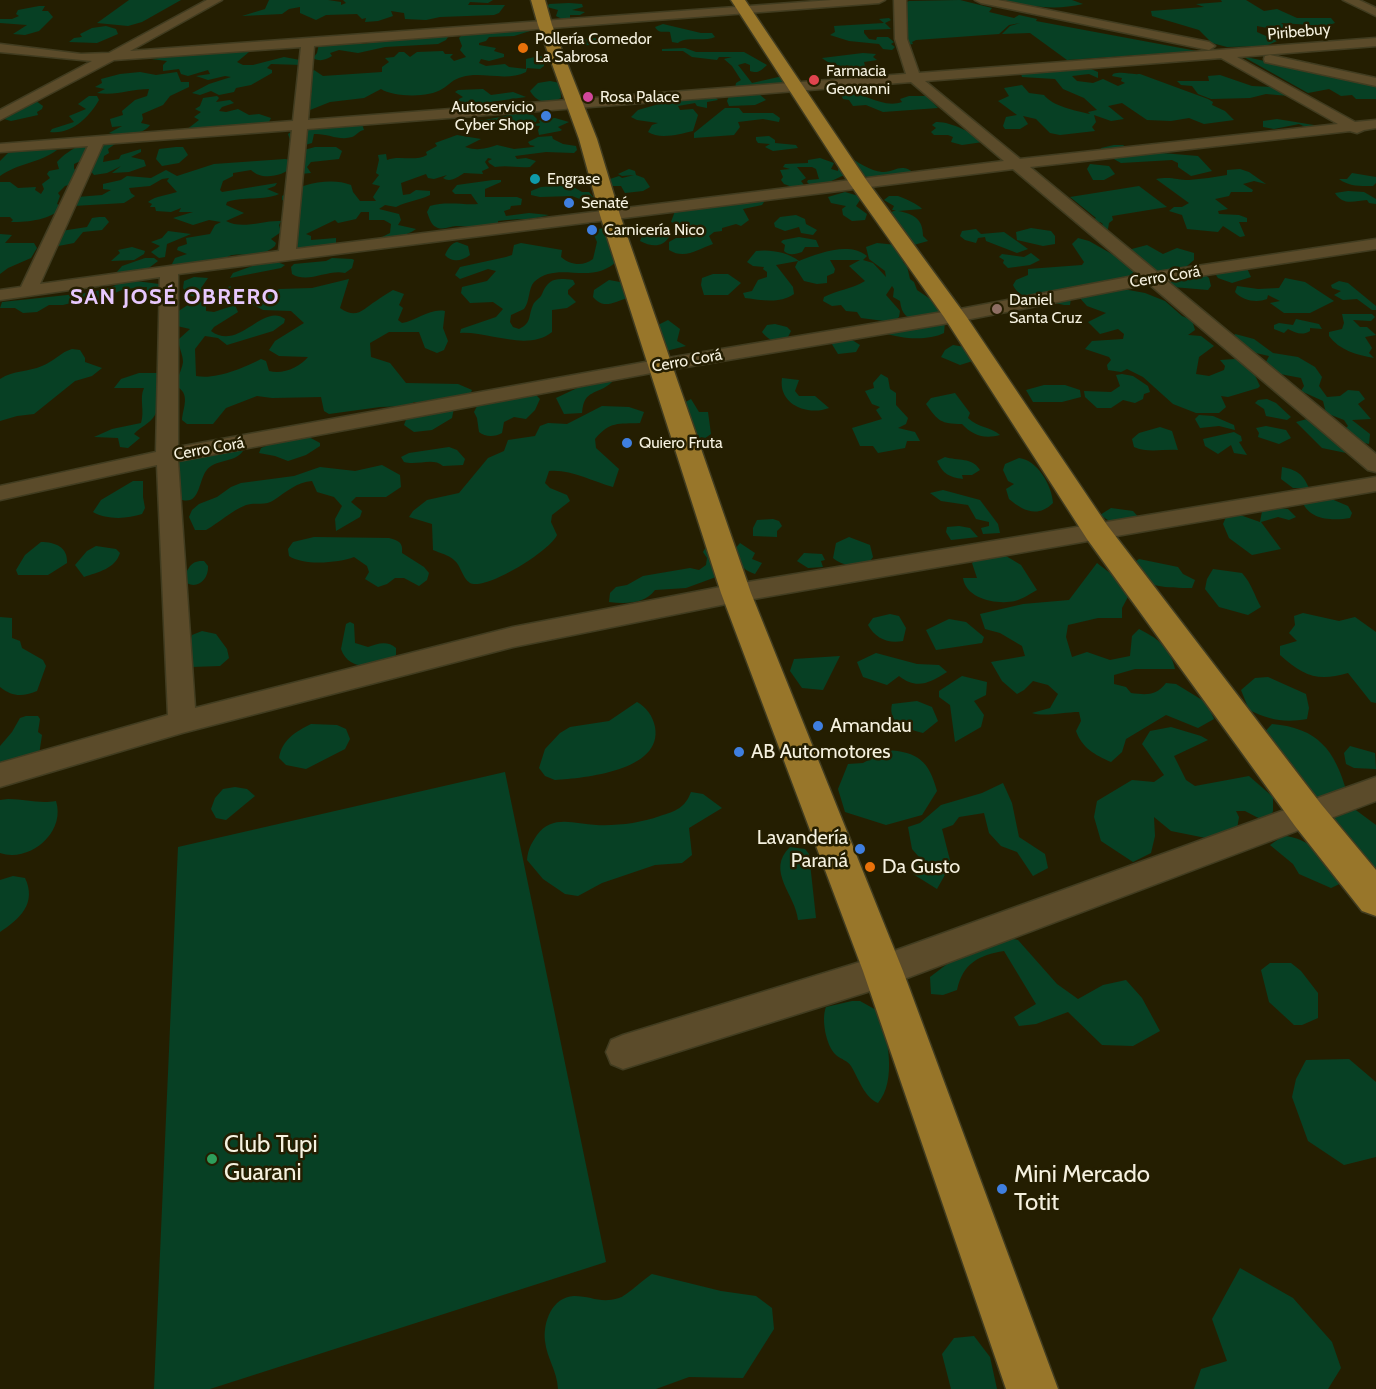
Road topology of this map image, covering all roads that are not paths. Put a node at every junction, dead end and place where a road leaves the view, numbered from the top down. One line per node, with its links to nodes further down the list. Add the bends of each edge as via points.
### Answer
1 (216, 0): 16 (street)
2 (879, 0): 6 (street)
3 (900, 0): 20 (street, via 901,39)
4 (981, 0): 15 (street)
5 (1349, 0): 8 (street)
6 (742, 5): 9 (street); 22 (main road)
7 (177, 6): 13 (street)
8 (1376, 12)
9 (541, 13): 12 (street); 23 (main road)
10 (0, 36): 13 (street)
11 (1376, 42): 15 (street, Piribebuy)
12 (308, 43): 16 (street); 25 (street)
13 (101, 47): 16 (street); 18 (street)
14 (0, 48): 18 (street)
15 (1242, 53): 17 (street, Piribebuy); 21 (street)
16 (121, 54): 18 (street); 24 (street)
17 (1224, 55): 20 (street, Piribebuy); 26 (street)
18 (81, 58): 19 (street)
19 (51, 74)
20 (914, 78): 22 (street, Piribebuy); 30 (street)
21 (1376, 82)
22 (797, 86): 23 (street, Piribebuy); 31 (main road)
23 (576, 104): 25 (street, Piribebuy); 32 (main road)
24 (0, 116)
25 (300, 125): 28 (street, Piribebuy); 34 (street)
26 (1353, 127): 27 (street); 30 (street)
27 (1372, 130)
28 (98, 140): 29 (street, Piribebuy); 37 (street)
29 (0, 148)
30 (1016, 164): 31 (street); 36 (street)
31 (860, 184): 32 (street); 39 (main road)
32 (610, 215): 34 (street); 40 (main road)
33 (1376, 244): 36 (street, Cerro Corá)
34 (287, 256): 35 (street)
35 (169, 270): 37 (street); 41 (street)
36 (1153, 278): 39 (street, Cerro Corá); 42 (street)
37 (28, 290): 38 (street)
38 (0, 295)
39 (955, 316): 40 (street, Cerro Corá); 45 (main road)
40 (662, 365): 41 (street, Cerro Corá); 46 (main road)
41 (167, 456): 44 (street, Cerro Corá); 47 (street)
42 (1376, 465)
43 (1376, 484): 45 (street)
44 (0, 493)
45 (1097, 532): 46 (street); 50 (main road)
46 (736, 593): 47 (street, via 513,637); 52 (main road)
47 (182, 722): 48 (street)
48 (0, 775)
49 (1376, 789): 50 (street)
50 (1308, 815): 51 (main road); 52 (street)
51 (1376, 899)
52 (883, 971): 53 (street); 54 (main road)
53 (623, 1052)
54 (1032, 1389)

